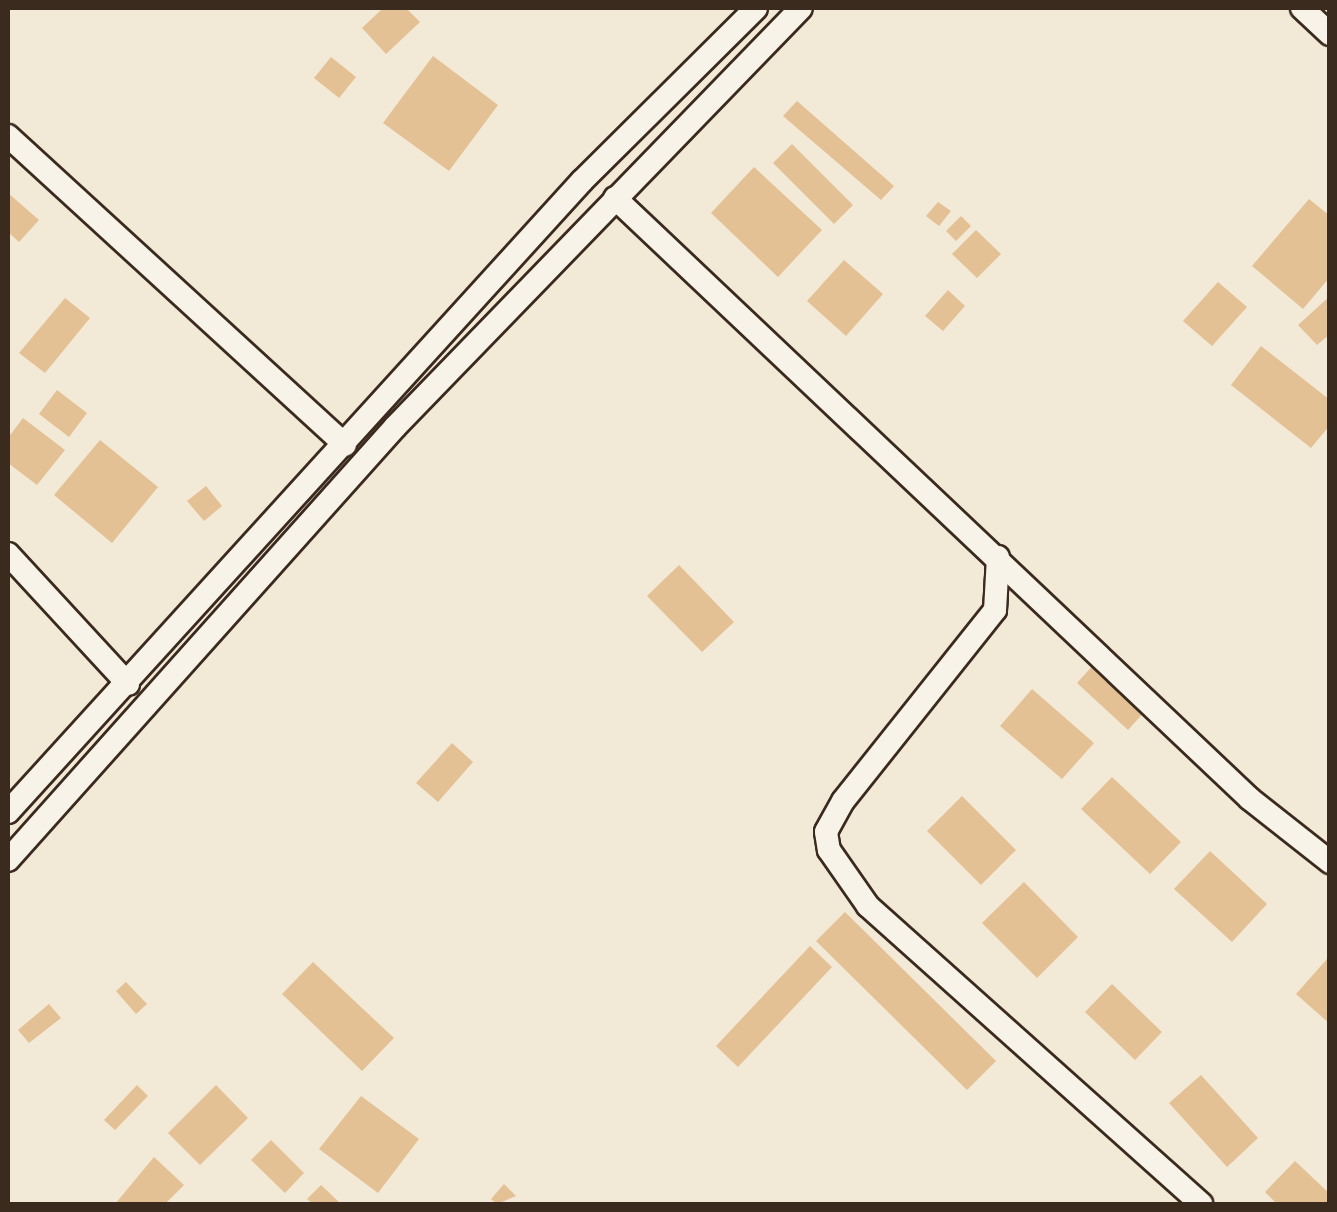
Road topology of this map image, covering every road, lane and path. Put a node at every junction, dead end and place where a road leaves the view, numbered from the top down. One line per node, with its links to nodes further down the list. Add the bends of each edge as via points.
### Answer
1 (756, 8): 7 (street, via 582,181)
2 (800, 8): 6 (street)
3 (1302, 8): 4 (street)
4 (1330, 34)
5 (8, 136): 7 (street)
6 (614, 198): 9 (street); 12 (street, via 395,427)
7 (345, 446): 10 (street)
8 (8, 554): 10 (street)
9 (998, 557): 13 (street, via 1250,800); 14 (street, via 995,610 843,801 826,832 829,850 868,906)
10 (128, 684): 11 (street)
11 (8, 812)
12 (8, 860)
13 (1330, 862)
14 (1201, 1204)

